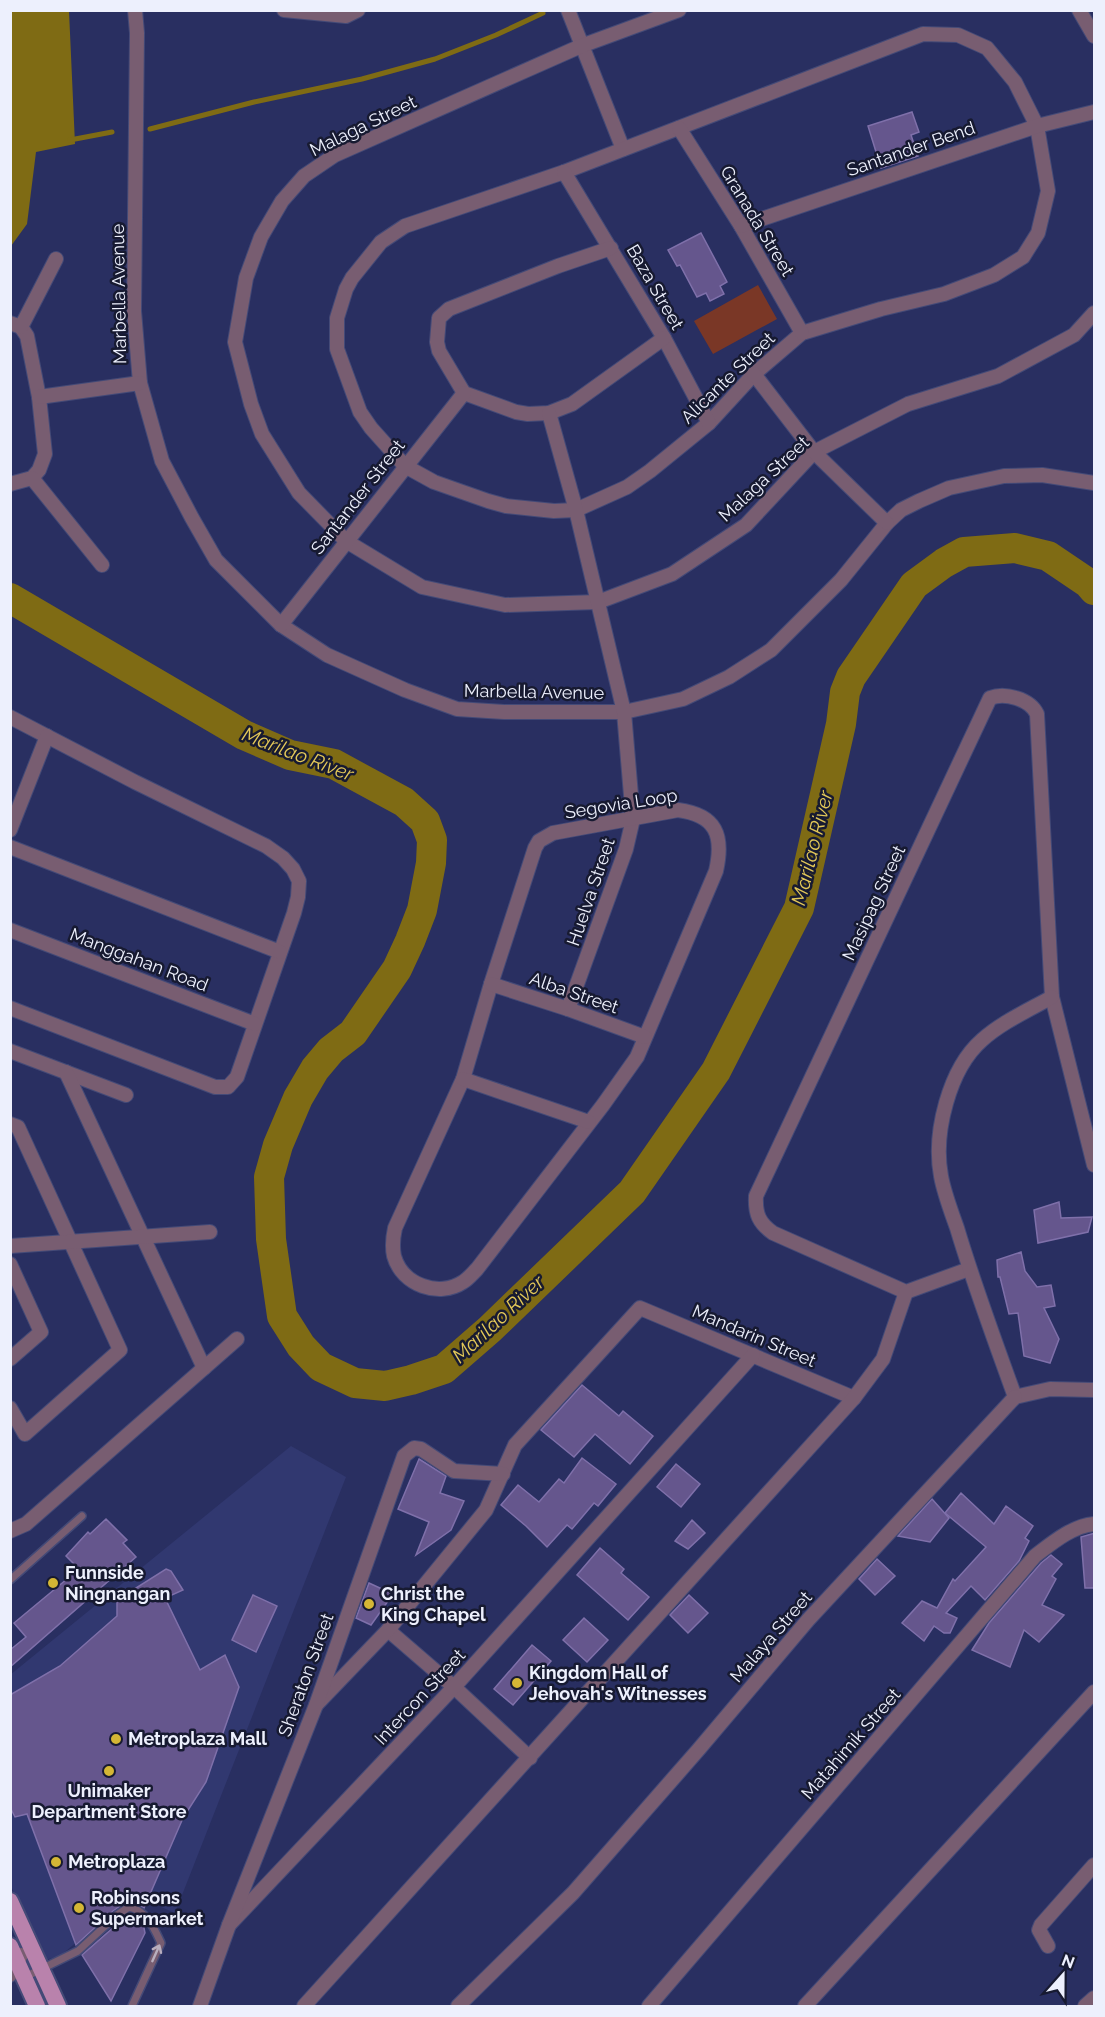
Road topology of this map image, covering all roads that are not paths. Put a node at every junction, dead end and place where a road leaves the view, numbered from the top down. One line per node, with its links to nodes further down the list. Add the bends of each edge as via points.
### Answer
1 (135, 10): 22 (street, Marbella Avenue, via 134,311)
2 (284, 10): 3 (street, via 346,16)
3 (358, 10)
4 (568, 10): 8 (street)
5 (680, 10): 8 (street, Malaga Street)
6 (1079, 10): 7 (street)
7 (1095, 36)
8 (581, 46): 12 (street); 34 (street, Malaga Street, via 335,155 304,176 282,201 261,237 246,278 235,342 251,404 262,434 299,493)
9 (1095, 112): 10 (street, Santander Bend)
10 (1037, 126): 11 (street, Alicante Street, via 1015,82 987,48 958,35 923,34); 14 (street, Santander Bend); 19 (street, Alicante Street, via 1048,191 1038,233 1023,257 994,275 944,294)
11 (679, 128): 12 (street, Alicante Street); 14 (street, Granada Street)
12 (624, 149): 13 (street, Alicante Street)
13 (564, 172): 15 (street, Baza Street); 28 (street, Alicante Street, via 405,226 381,242 349,283 337,318 338,349 360,412)
14 (741, 226): 19 (street, Granada Street)
15 (611, 248): 20 (street, Baza Street); 23 (street, via 449,309 439,318 439,351)
16 (56, 259): 18 (street)
17 (1095, 313): 27 (street, Malaga Street, via 1074,335 998,376 908,404)
18 (16, 325): 24 (street, via 27,336)
19 (802, 333): 21 (street, Alicante Street)
20 (664, 338): 25 (street, via 572,404); 26 (street, Baza Street)
21 (754, 374): 26 (street, Alicante Street); 27 (street)
22 (140, 383): 24 (street); 37 (street, Marbella Avenue, via 162,461 216,560)
23 (464, 393): 25 (street, via 516,412); 28 (street, Santander Street)
24 (39, 397): 29 (street, via 45,454)
25 (549, 413): 32 (street, Huelva Street)
26 (710, 423): 32 (street, Alicante Street, via 627,486)
27 (814, 452): 33 (street); 36 (street, Malaga Street, via 746,525 672,574)
28 (405, 466): 32 (street, Alicante Street, via 434,482 497,504); 34 (street, Santander Street)
29 (32, 478): 31 (street); 35 (street)
30 (1095, 483): 33 (street, Marbella Avenue, via 1042,475 985,479 919,501)
31 (10, 484)
32 (576, 510): 36 (street, Huelva Street)
33 (887, 523): 38 (street, Marbella Avenue, via 841,580 771,650 729,677 683,699)
34 (346, 541): 36 (street, Malaga Street, via 422,587 506,605); 37 (street, Santander Street)
35 (102, 565)
36 (598, 602): 38 (street, Huelva Street)
37 (281, 625): 38 (street, Marbella Avenue, via 327,655 457,709)
38 (624, 712): 41 (street, Huelva Street)
39 (10, 717): 40 (street)
40 (47, 736): 42 (street); 45 (street, via 284,858 299,882 294,914)
41 (633, 819): 46 (street, Segovia Loop, via 553,833 539,842); 49 (street, Huelva Street, via 627,849); 51 (street, Segovia Loop, via 678,810 692,812 712,825 721,849 716,871)
42 (10, 830)
43 (10, 848): 45 (street)
44 (10, 930): 50 (street, Manggahan Road)
45 (280, 952): 50 (street)
46 (490, 984): 49 (street, Alba Street); 54 (street, Segovia Loop)
47 (1052, 997): 58 (street); 64 (street, via 981,1041 960,1068 946,1100 939,1143 941,1176); 65 (street, Masipag Street, via 1037,714 1024,700 996,695 990,698 756,1196 755,1211 762,1225 773,1233)
48 (10, 1008): 50 (street, via 222,1089 237,1077)
49 (568, 1009): 51 (street, Alba Street)
50 (255, 1024)
51 (645, 1037): 56 (street, Segovia Loop, via 637,1057)
52 (10, 1051): 53 (street)
53 (66, 1072): 55 (street); 60 (street)
54 (463, 1079): 56 (street); 56 (street, Segovia Loop, via 395,1228 395,1258 403,1273 417,1284 436,1290 465,1281)
55 (126, 1095)
56 (589, 1122)
57 (10, 1124): 61 (street, via 18,1126)
58 (1095, 1165)
59 (210, 1233): 60 (street)
60 (143, 1237): 61 (street); 69 (street)
61 (71, 1242): 62 (street); 73 (street, via 120,1350 25,1434)
62 (10, 1246)
63 (10, 1264): 68 (street, via 41,1332)
64 (969, 1269): 65 (street); 71 (street)
65 (906, 1292): 72 (street, via 883,1359)
66 (237, 1339): 69 (street)
67 (753, 1355): 72 (street, Mandarin Street); 74 (street, Mandarin Street, via 640,1308 515,1445); 80 (street, Intercon Street)
68 (10, 1359)
69 (204, 1368): 77 (street, via 26,1524)
70 (1095, 1390): 71 (street, via 1050,1389)
71 (1015, 1397): 97 (street, Malaya Street, via 808,1620 573,1893)
72 (854, 1398): 83 (street)
73 (10, 1408)
74 (503, 1474): 79 (street, via 486,1510); 82 (street, Sheraton Street, via 454,1471 421,1449 414,1448 404,1456)
75 (82, 1516): 78 (lane)
76 (1095, 1524): 98 (street, Matahimik Street, via 1061,1536 1035,1556)
77 (10, 1531)
78 (10, 1580)
79 (388, 1630): 80 (street); 82 (street)
80 (454, 1687): 83 (street); 86 (street, Intercon Street)
81 (1095, 1692): 99 (street)
82 (316, 1705): 86 (street, Sheraton Street)
83 (530, 1758): 96 (street)
84 (1095, 1864): 88 (street, via 1041,1924 1039,1930)
85 (10, 1901): 87 (main road)
86 (229, 1925): 95 (street, Sheraton Street)
87 (30, 1945): 89 (street); 90 (main road)
88 (1048, 1946)
89 (16, 1965): 90 (lane); 92 (main road)
90 (42, 1969): 93 (main road); 94 (lane, one-way to 90, via 161,1943 152,1924 138,1909 129,1907 78,1951)
91 (1095, 1998): 100 (street)
92 (37, 2007)
93 (58, 2007)
94 (132, 2007)
95 (200, 2007)
96 (304, 2007)
97 (458, 2007)
98 (649, 2007)
99 (805, 2007)
100 (1085, 2007)

